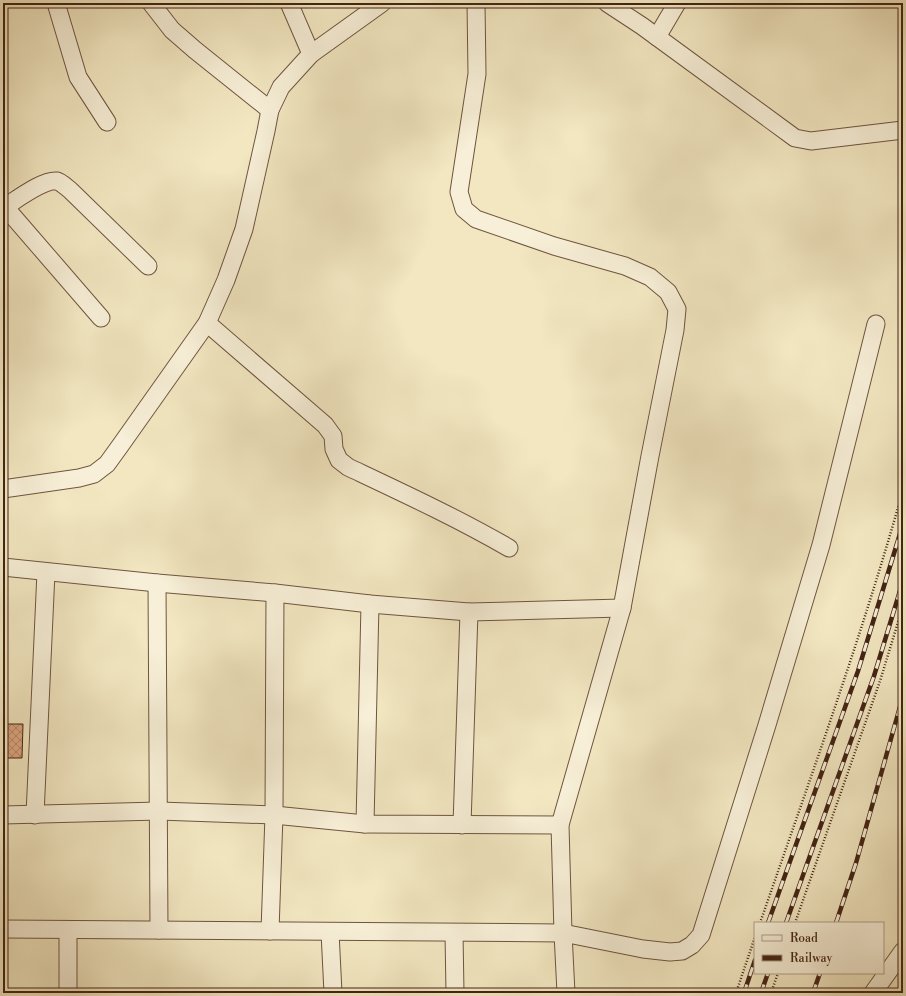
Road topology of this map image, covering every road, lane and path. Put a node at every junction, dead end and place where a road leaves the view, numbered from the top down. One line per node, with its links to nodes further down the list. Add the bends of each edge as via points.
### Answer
1 (56, 3): 11 (street, via 78,77)
2 (151, 3): 10 (street, via 172,30)
3 (289, 3): 9 (street)
4 (382, 3): 9 (street)
5 (476, 3): 27 (street, via 477,74 459,192 464,209 476,219 554,246 625,266 650,277 668,292 677,309)
6 (606, 3): 8 (street)
7 (677, 3): 8 (street)
8 (657, 37): 12 (street, via 795,138 810,141)
9 (311, 54): 10 (street, via 281,87)
10 (270, 110): 16 (street, via 244,229)
11 (107, 122)
12 (903, 130)
13 (4, 208): 14 (street, via 43,184 59,181); 15 (street)
14 (148, 266)
15 (101, 318)
16 (207, 323): 18 (street, via 120,446 94,474); 20 (street, via 325,425 333,436 338,460 348,468 416,499)
17 (876, 324): 44 (street, via 821,545 700,935 692,946 682,951 670,952)
18 (3, 489)
19 (903, 490): 36 (path, via 847,674)
20 (509, 548)
21 (3, 567): 22 (street)
22 (46, 572): 23 (street); 31 (street)
23 (156, 583): 24 (street); 29 (street)
24 (275, 593): 25 (street); 32 (street)
25 (370, 604): 28 (street); 33 (street)
26 (903, 606): 37 (path)
27 (622, 608): 28 (street); 35 (street)
28 (469, 612): 34 (street)
29 (159, 811): 31 (street); 32 (street); 40 (street)
30 (3, 815): 31 (street)
31 (35, 815)
32 (274, 815): 33 (street); 41 (street)
33 (365, 824): 34 (street)
34 (462, 825): 35 (street)
35 (560, 825): 44 (street)
36 (760, 922)
37 (795, 922)
38 (3, 929): 39 (street)
39 (68, 930): 40 (street); 48 (street)
40 (159, 930): 41 (street)
41 (270, 931): 42 (street)
42 (330, 932): 43 (street); 49 (street)
43 (454, 932): 44 (street); 50 (street)
44 (562, 933): 51 (street)
45 (754, 940): 52 (path)
46 (903, 951): 54 (street)
47 (778, 974): 53 (path)
48 (68, 993)
49 (333, 993)
50 (455, 993)
51 (566, 993)
52 (736, 993)
53 (770, 993)
54 (873, 993)

